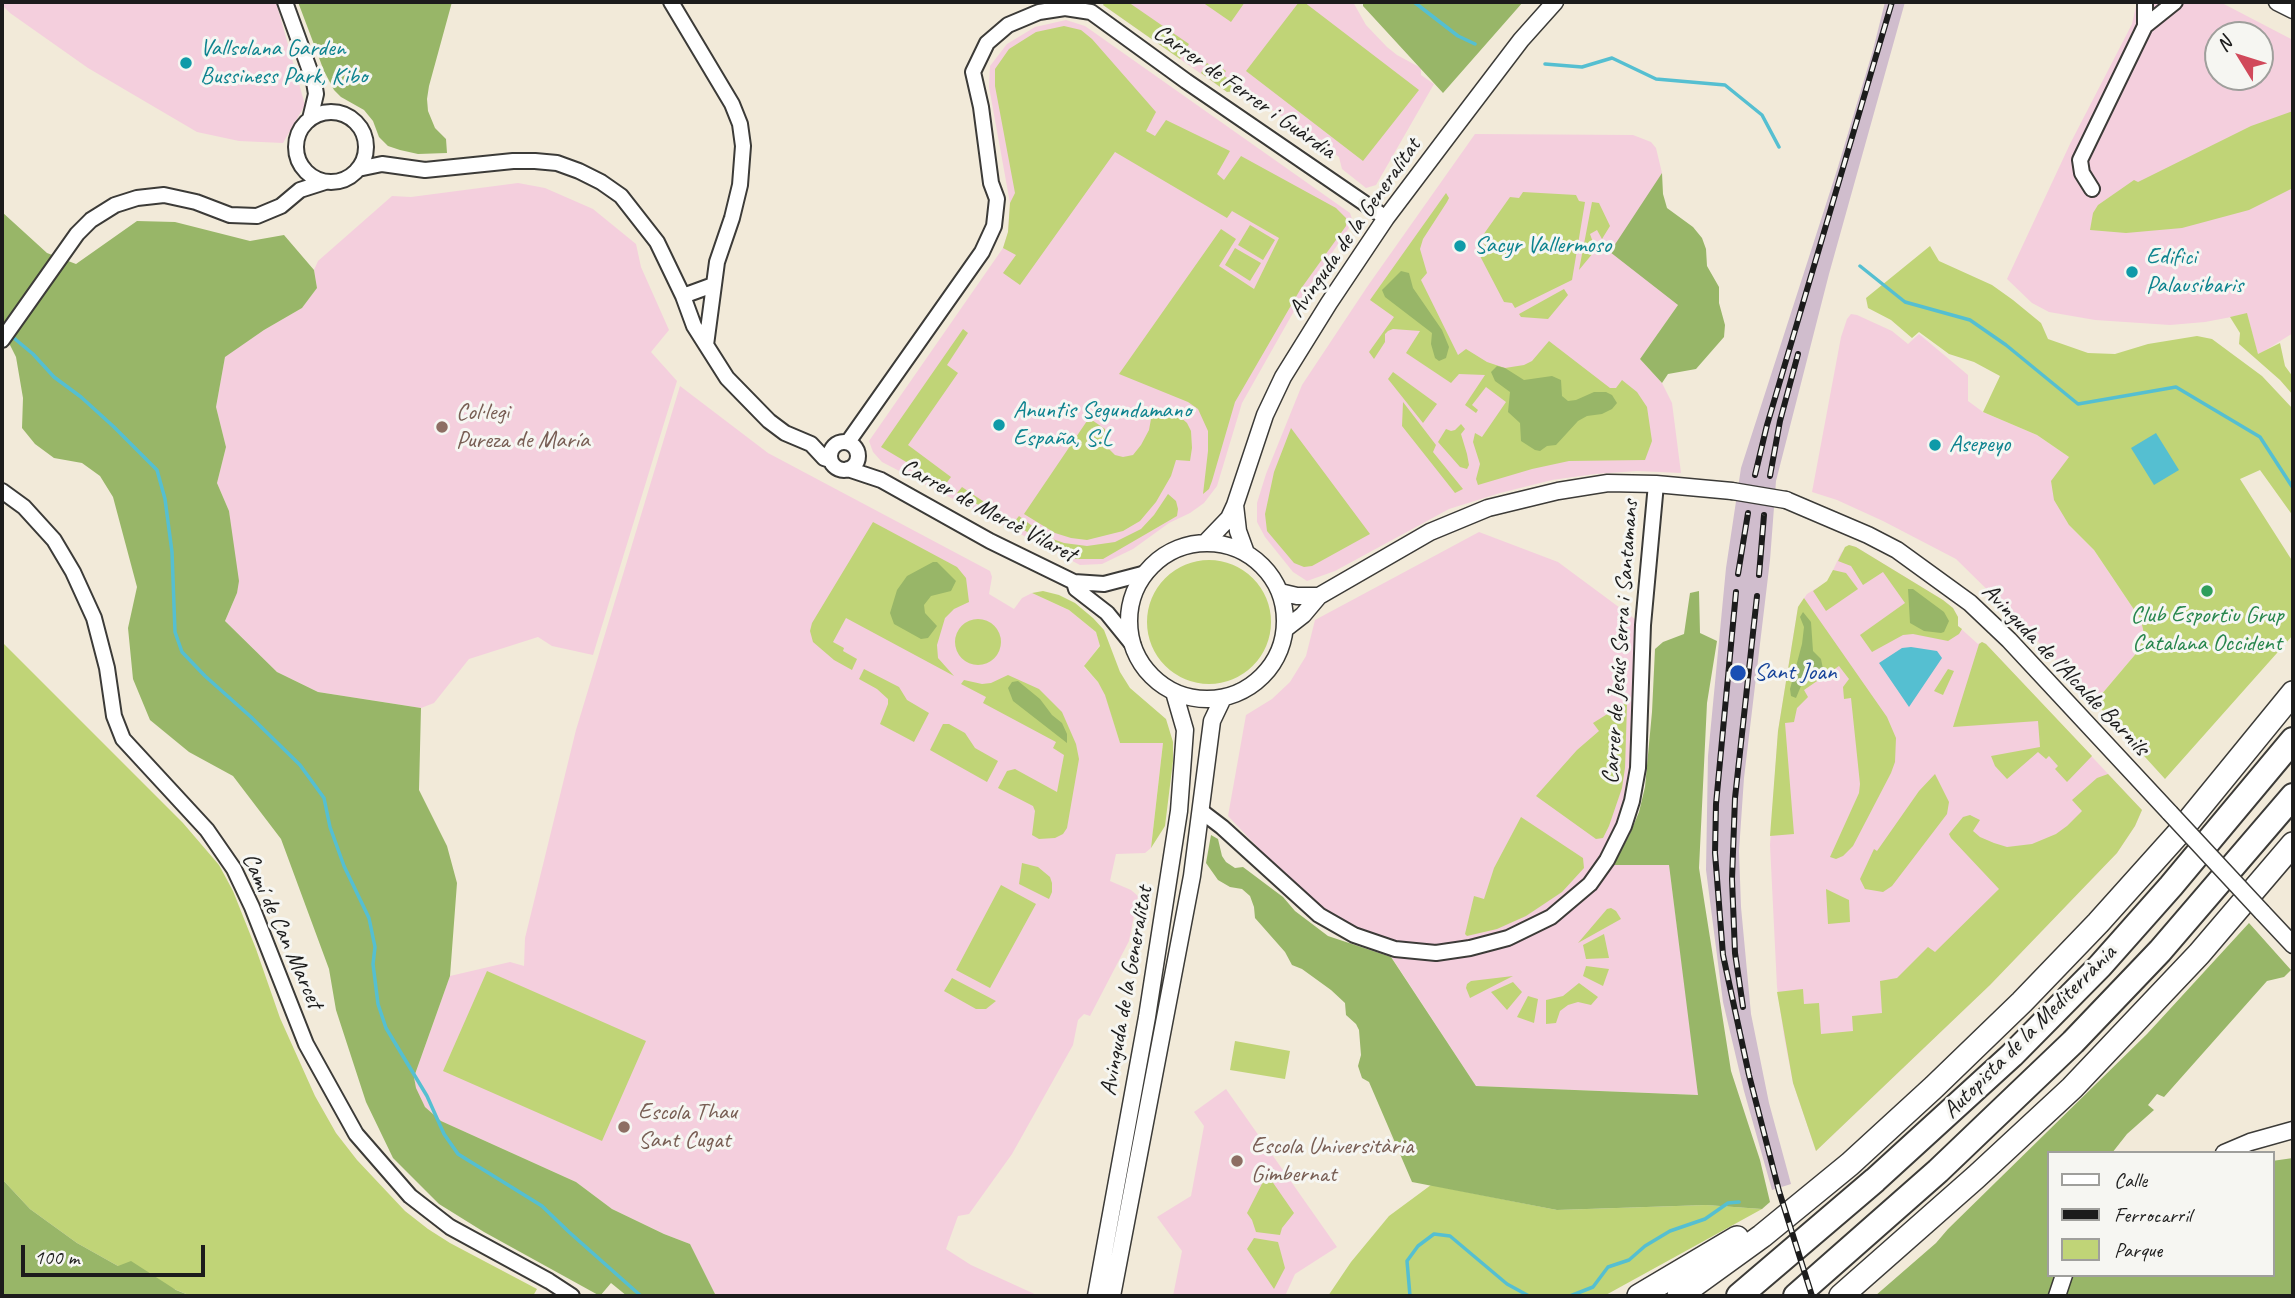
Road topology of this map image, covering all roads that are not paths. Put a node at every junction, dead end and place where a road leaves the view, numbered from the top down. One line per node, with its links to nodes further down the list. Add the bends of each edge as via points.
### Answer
1 (285, 2): 9 (street)
2 (671, 2): 20 (street, via 716,74 740,124 740,185)
3 (1555, 2): 19 (street, Avinguda de la Generalitat)
4 (2145, 2): 8 (street)
5 (2175, 2): 8 (street)
6 (2277, 2): 7 (street)
7 (2293, 10)
8 (2145, 26): 17 (street, via 2080,160)
9 (314, 82): 10 (street, via 321,96); 11 (street)
10 (340, 113): 11 (street); 12 (street, via 358,125)
11 (310, 119): 13 (street, via 297,137)
12 (365, 141): 14 (street); 15 (street, via 365,156)
13 (299, 164): 16 (street); 18 (street, via 296,190)
14 (395, 165): 15 (street); 21 (street, via 425,170 535,161 579,171 621,196 637,214 657,242)
15 (358, 169): 16 (street, via 343,180)
16 (325, 182): 18 (street)
17 (2092, 189)
18 (290, 198): 22 (street, via 268,213 244,217 164,195 137,198 104,211 72,240)
19 (1386, 218): 25 (street, Carrer de Ferrer i Guàrdia, via 1091,12 1065,8 1008,24 987,43 973,72 997,199 994,226 982,252); 32 (street, Avinguda de la Generalitat, via 1283,377 1258,431)
20 (713, 285): 21 (street); 23 (street)
21 (683, 296): 23 (street)
22 (2, 340)
23 (706, 345): 24 (street, via 727,378 767,419)
24 (811, 444): 25 (street); 27 (street)
25 (841, 444): 26 (street, via 855,447); 27 (street, via 830,452)
26 (858, 455): 28 (street); 29 (street, Carrer de Mercè Vilaret)
27 (830, 460): 28 (street, via 836,468)
28 (848, 470): 29 (street, Carrer de Mercè Vilaret)
29 (881, 480): 36 (street, Carrer de Mercè Vilaret)
30 (1656, 484): 38 (street, Avinguda de l'Alcalde Barnils, via 1608,483 1488,508 1430,532); 47 (street, Carrer de Jesús Serra i Santamans, via 1632,801 1607,860 1590,884 1551,917 1508,938 1470,948 1436,953 1395,949 1354,935 1319,915); 52 (street, Avinguda de l'Alcalde Barnils, bridge, via 1786,500 1891,547 1920,565 2001,632)
31 (2, 491): 58 (street, Camí de Can Marcet, via 54,540 73,572 93,618 123,739 207,830 234,869 306,1044 356,1135 410,1196 450,1227)
32 (1235, 505): 33 (street, Avinguda de la Generalitat); 34 (street, Avinguda de la Generalitat)
33 (1205, 543): 34 (street); 35 (street, via 1176,549)
34 (1246, 553): 37 (street, via 1266,569)
35 (1146, 573): 36 (street, Carrer de Mercè Vilaret, via 1104,584); 40 (street, via 1130,611)
36 (1074, 582): 40 (street, Carrer de Mercè Vilaret)
37 (1280, 592): 38 (street); 39 (street)
38 (1319, 596): 39 (street, Avinguda de l'Alcalde Barnils)
39 (1285, 629): 44 (street, via 1279,653 1266,673 1247,689)
40 (1133, 645): 42 (street, via 1149,674)
41 (2293, 674): 48 (highway)
42 (1174, 692): 44 (street, via 1198,699); 59 (street, Avinguda de la Generalitat, via 1185,730 1179,811)
43 (2293, 693): 48 (highway)
44 (1223, 698): 47 (street, Avinguda de la Generalitat, via 1212,721)
45 (2293, 740): 63 (highway, Autopista de la Mediterrània, via 2100,966 2022,1045)
46 (2293, 796): 64 (highway, Autopista de la Mediterrània, via 2160,951 2073,1042 1965,1147)
47 (1201, 811): 60 (street, Avinguda de la Generalitat)
48 (2177, 835): 53 (highway, via 2054,970)
49 (2293, 844): 51 (highway)
50 (2293, 851): 51 (highway)
51 (2273, 869): 56 (highway, via 2072,1088)
52 (2293, 946)
53 (1934, 1087): 61 (highway, via 1773,1214); 62 (highway, via 1811,1197)
54 (2293, 1129): 55 (street)
55 (2229, 1151)
56 (1948, 1202): 65 (highway); 66 (highway)
57 (2063, 1277): 67 (street)
58 (572, 1296)
59 (1096, 1296)
60 (1112, 1296)
61 (1639, 1296)
62 (1679, 1296)
63 (1739, 1296)
64 (1796, 1296)
65 (1841, 1296)
66 (1855, 1296)
67 (2057, 1296)

